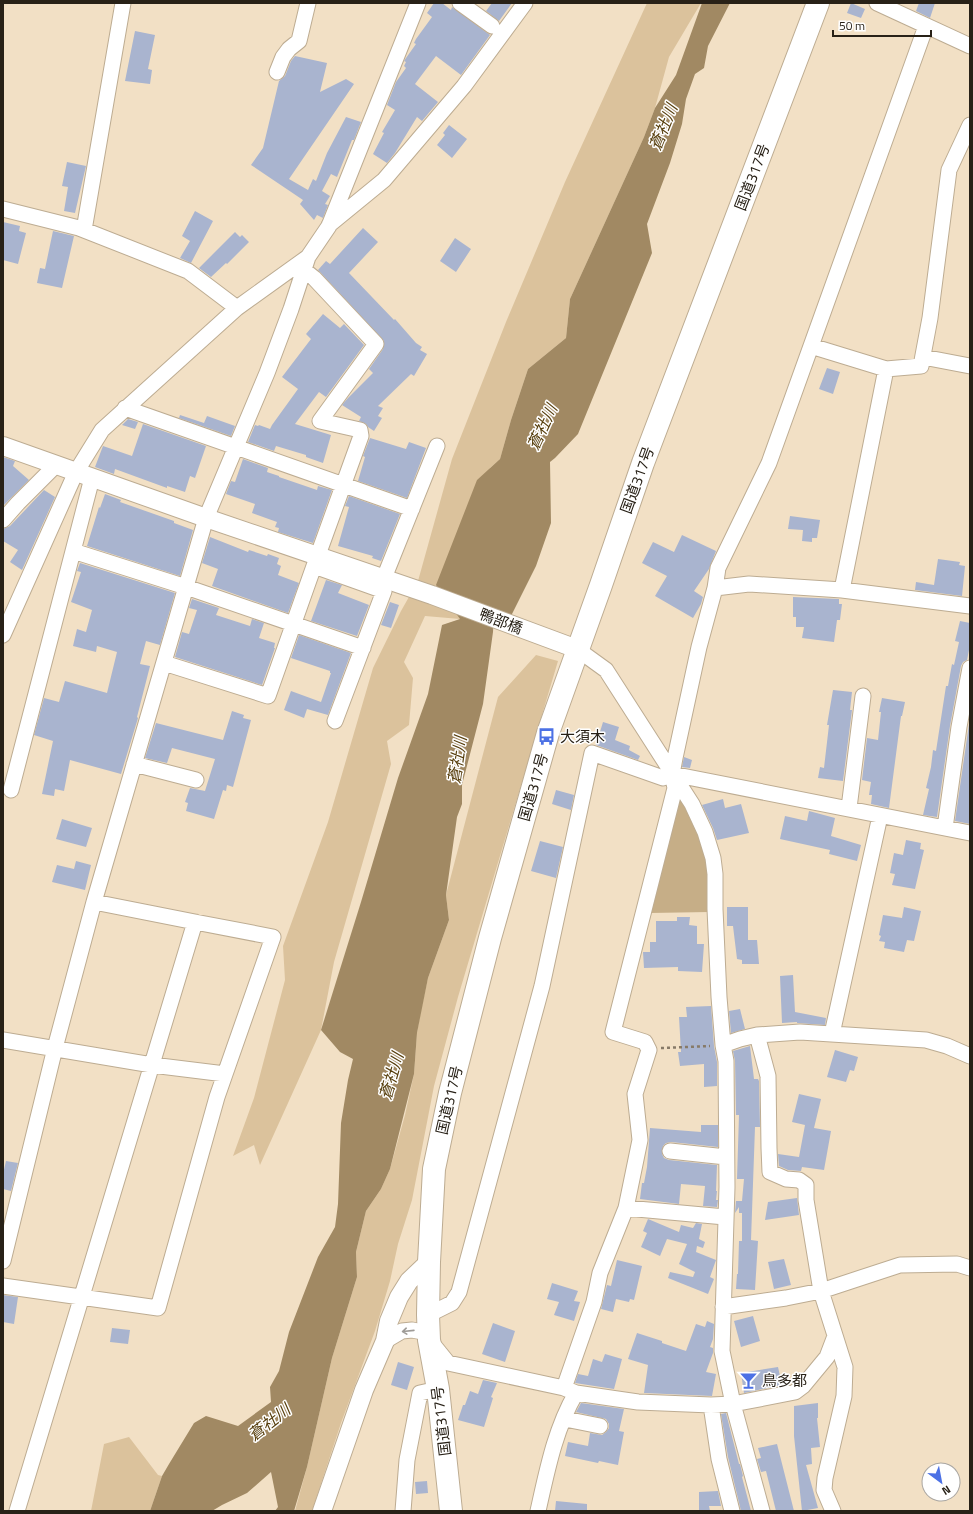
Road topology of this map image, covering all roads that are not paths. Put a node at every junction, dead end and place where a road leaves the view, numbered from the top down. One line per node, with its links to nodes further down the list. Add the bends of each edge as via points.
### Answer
1 (123, 3): 15 (street)
2 (308, 3): 11 (street, via 298,41 283,57)
3 (418, 3): 14 (street)
4 (460, 3): 8 (street)
5 (525, 3): 14 (street, via 464,86 384,180)
6 (818, 3): 42 (highway, 国道317号, via 643,463 601,585)
7 (877, 3): 9 (street)
8 (492, 26)
9 (926, 26): 10 (street); 18 (street)
10 (970, 46)
11 (277, 72)
12 (970, 125): 19 (street, via 949,170)
13 (3, 209): 15 (street)
14 (329, 226): 16 (street)
15 (84, 230): 17 (street, via 188,271)
16 (306, 264): 17 (street); 25 (street, via 267,373); 28 (street, via 314,278 376,344 320,422 360,430 361,436)
17 (237, 308): 22 (street)
18 (811, 346): 21 (street); 36 (street, via 769,463 718,568)
19 (923, 357): 20 (street); 21 (street, via 921,366)
20 (970, 366)
21 (886, 369): 37 (street)
22 (125, 408): 25 (street); 27 (street, via 102,430)
23 (3, 446): 26 (street, 鴨部橋)
24 (437, 446): 29 (street)
25 (236, 447): 28 (street); 30 (street)
26 (56, 465): 27 (street, 鴨部橋); 31 (street)
27 (84, 475): 30 (street, 鴨部橋); 32 (street); 40 (street)
28 (344, 485): 29 (street); 33 (street)
29 (412, 509): 34 (street)
30 (206, 518): 33 (street, 鴨部橋); 35 (street)
31 (3, 520)
32 (73, 551): 35 (street); 50 (street)
33 (317, 561): 34 (street, 鴨部橋); 39 (street); 41 (street, via 384,591)
34 (384, 578): 42 (street, 鴨部橋)
35 (186, 587): 39 (street); 43 (street)
36 (715, 588): 37 (street, via 749,584); 48 (street, via 699,647)
37 (842, 590): 38 (street)
38 (970, 606)
39 (294, 624): 41 (street); 43 (street, via 268,696)
40 (3, 635)
41 (363, 648): 46 (street)
42 (574, 648): 48 (street, via 606,670); 70 (highway, 国道317号, via 490,938 450,1093 434,1169)
43 (164, 663): 47 (street)
44 (970, 668): 53 (street)
45 (863, 696): 51 (street)
46 (335, 721)
47 (134, 764): 49 (street); 55 (street)
48 (672, 774): 51 (street); 60 (street, via 692,804 713,858); 67 (street, via 675,788 613,1032 645,1042 649,1050 635,1094 640,1140); 76 (street, via 663,778 592,753 542,986 459,1292 452,1303)
49 (196, 780)
50 (11, 790)
51 (849, 808): 52 (street)
52 (880, 816): 53 (street); 57 (street)
53 (944, 828): 54 (street)
54 (970, 833)
55 (94, 902): 56 (street); 61 (street)
56 (195, 922): 63 (street); 64 (street, via 273,937)
57 (832, 1034): 58 (street, via 800,1032); 62 (street, via 926,1040)
58 (758, 1035): 60 (street); 73 (street, via 768,1076 770,1172 786,1179 799,1180 806,1185 806,1200)
59 (3, 1040): 61 (street)
60 (723, 1045): 66 (street, via 726,1061)
61 (55, 1048): 63 (street); 69 (street)
62 (970, 1056)
63 (152, 1064): 64 (street); 74 (street)
64 (225, 1074): 74 (street, via 158,1308)
65 (670, 1151): 66 (street)
66 (726, 1157): 68 (street)
67 (626, 1208): 68 (street); 81 (street, via 600,1273)
68 (725, 1217): 75 (street)
69 (3, 1262)
70 (429, 1262): 76 (highway, 国道317号); 79 (street, via 409,1281 399,1297 389,1321)
71 (970, 1268): 73 (street, via 957,1264 900,1265)
72 (3, 1286): 74 (street)
73 (821, 1291): 75 (street); 77 (street)
74 (82, 1297): 86 (street)
75 (723, 1307): 82 (street, via 722,1351)
76 (428, 1315): 78 (highway, 国道317号)
77 (835, 1336): 82 (street, via 827,1358 804,1386 794,1392); 93 (street, via 845,1367 844,1396 825,1478 824,1490)
78 (429, 1340): 79 (street, one-way to 79, via 423,1332 412,1330 402,1331); 80 (highway, 国道317号); 81 (street, via 448,1363)
79 (385, 1341): 87 (street, via 364,1390)
80 (438, 1389): 88 (street, via 420,1393 407,1460); 89 (highway, 国道317号)
81 (570, 1391): 83 (street, via 638,1402); 84 (street, via 570,1403)
82 (733, 1404): 83 (street); 92 (street)
83 (711, 1405): 91 (street, via 718,1459)
84 (564, 1419): 85 (street); 90 (street, via 551,1454)
85 (600, 1426)
86 (17, 1511)
87 (322, 1511)
88 (403, 1511)
89 (451, 1511)
90 (538, 1511)
91 (732, 1511)
92 (762, 1511)
93 (833, 1511)

